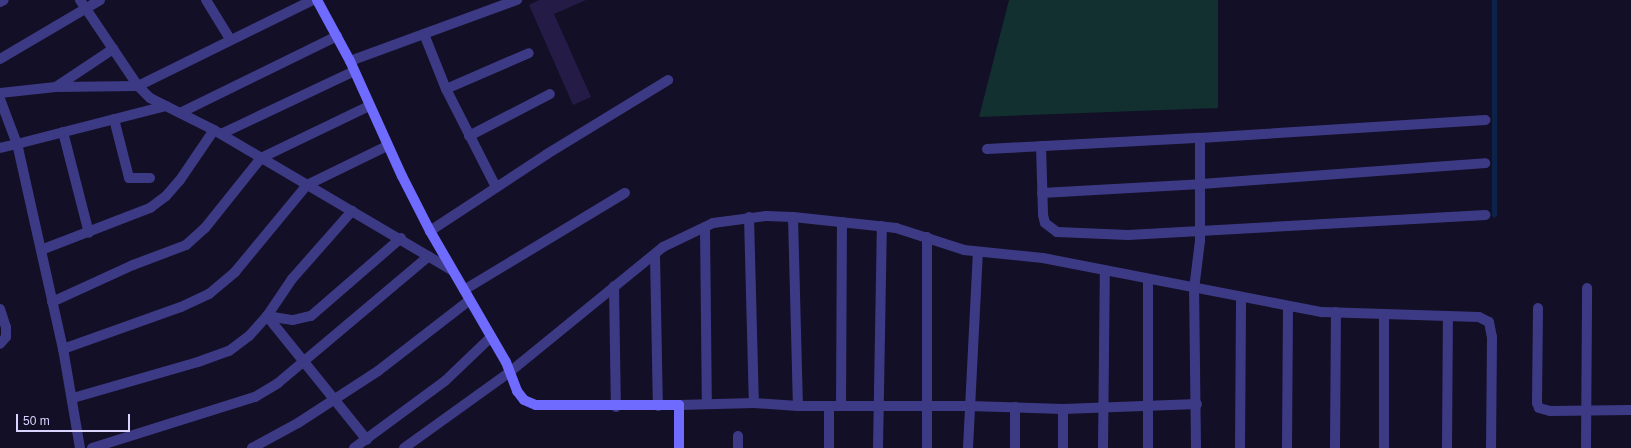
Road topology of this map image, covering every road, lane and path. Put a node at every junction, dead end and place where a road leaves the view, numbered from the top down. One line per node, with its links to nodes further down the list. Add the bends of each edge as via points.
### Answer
1 (4, 0): 7 (street)
2 (100, 0): 8 (street)
3 (206, 0): 11 (street)
4 (312, 0): 11 (street)
5 (318, 0): 10 (street)
6 (518, 0): 9 (street)
7 (0, 2)
8 (83, 4): 12 (street); 14 (street)
9 (424, 34): 15 (street); 20 (street)
10 (337, 36): 15 (street); 26 (street)
11 (230, 39): 18 (street)
12 (113, 49): 18 (street); 19 (street)
13 (528, 53): 20 (street)
14 (0, 59)
15 (350, 61): 16 (street)
16 (354, 71): 25 (street); 30 (street)
17 (668, 80): 43 (street)
18 (138, 86): 19 (street); 24 (street, via 150,98)
19 (56, 87): 21 (street)
20 (446, 89): 31 (street)
21 (0, 93)
22 (550, 94): 31 (street)
23 (0, 99): 33 (street)
24 (166, 106): 26 (street); 27 (street)
25 (369, 106): 34 (street); 38 (street)
26 (180, 113): 30 (street)
27 (114, 119): 29 (street); 40 (street, via 129,178)
28 (1485, 120): 32 (street)
29 (63, 132): 33 (street); 55 (street)
30 (218, 132): 38 (street); 55 (street, via 166,196 150,208)
31 (469, 136): 43 (street)
32 (1200, 138): 35 (street); 41 (street)
33 (17, 144): 36 (street); 58 (street)
34 (387, 146): 42 (street); 54 (street)
35 (1041, 146): 37 (street); 45 (street)
36 (0, 148)
37 (986, 148)
38 (261, 158): 42 (street); 71 (street, via 205,228 186,245 133,264)
39 (1485, 163): 41 (street)
40 (150, 178)
41 (1201, 184): 45 (street); 53 (street)
42 (307, 186): 46 (street); 81 (street, via 235,272 209,294 181,307)
43 (496, 187): 54 (street)
44 (625, 193): 68 (street)
45 (1042, 193): 53 (street, via 1045,223 1056,232 1109,236)
46 (352, 211): 57 (street); 77 (street, via 292,280)
47 (1485, 215): 53 (street)
48 (793, 216): 49 (street); 50 (street); 91 (street)
49 (749, 217): 51 (street); 86 (street)
50 (842, 222): 52 (street); 93 (street)
51 (705, 226): 60 (street, via 663,247); 87 (street)
52 (882, 226): 56 (street); 94 (street)
53 (1200, 230): 65 (street)
54 (430, 231): 62 (street)
55 (89, 233): 58 (street)
56 (927, 237): 59 (street); 95 (street)
57 (401, 238): 61 (street); 77 (street, via 311,316 293,320)
58 (41, 250): 71 (street)
59 (978, 252): 63 (street, via 1034,257); 96 (street)
60 (655, 254): 66 (street); 90 (street)
61 (429, 256): 62 (street); 82 (street)
62 (452, 270): 68 (street)
63 (1105, 270): 64 (street); 100 (street)
64 (1148, 279): 65 (street); 97 (street)
65 (1195, 284): 69 (street); 88 (street)
66 (614, 286): 83 (street); 98 (street)
67 (1587, 288): 103 (street)
68 (464, 290): 70 (street)
69 (1241, 298): 72 (street); 122 (street)
70 (470, 300): 79 (street); 85 (street, via 378,371)
71 (52, 302): 81 (street)
72 (1288, 306): 75 (street); 123 (street)
73 (1538, 308): 103 (street, via 1539,408)
74 (0, 309): 80 (street, via 6,337)
75 (1336, 312): 76 (street); 124 (street)
76 (1384, 314): 78 (street); 125 (street)
77 (267, 316): 82 (street); 84 (street, via 249,336 229,351)
78 (1448, 316): 126 (street); 127 (street, via 1479,317 1489,322)
79 (490, 338): 83 (street); 105 (street, via 446,381)
80 (0, 344)
81 (64, 349): 84 (street)
82 (304, 361): 85 (street); 107 (street, via 278,384 255,397)
83 (508, 366): 98 (street, via 517,391 524,400 536,405); 110 (street)
84 (73, 398): 106 (street)
85 (336, 399): 105 (street); 108 (street)
86 (754, 402): 87 (street); 91 (street)
87 (707, 404): 89 (street)
88 (1197, 404): 97 (street); 121 (street)
89 (679, 405): 90 (street); 111 (street)
90 (658, 406): 98 (street)
91 (798, 406): 92 (street)
92 (829, 406): 93 (street); 113 (street)
93 (841, 406): 94 (street)
94 (878, 406): 95 (street); 114 (street)
95 (928, 406): 96 (street); 115 (street)
96 (969, 406): 99 (street); 116 (street)
97 (1149, 406): 100 (street); 120 (street)
98 (616, 407)
99 (1015, 407): 101 (street); 117 (street)
100 (1103, 408): 101 (street); 119 (street)
101 (1063, 409): 118 (street)
102 (1631, 410): 103 (street)
103 (1586, 411): 128 (street)
104 (738, 436): 112 (street)
105 (367, 440): 109 (street)
106 (80, 448)
107 (92, 448)
108 (252, 448)
109 (354, 448)
110 (404, 448)
111 (679, 448)
112 (738, 448)
113 (829, 448)
114 (878, 448)
115 (927, 448)
116 (968, 448)
117 (1015, 448)
118 (1063, 448)
119 (1103, 448)
120 (1148, 448)
121 (1196, 448)
122 (1240, 448)
123 (1287, 448)
124 (1335, 448)
125 (1384, 448)
126 (1447, 448)
127 (1491, 448)
128 (1586, 448)

